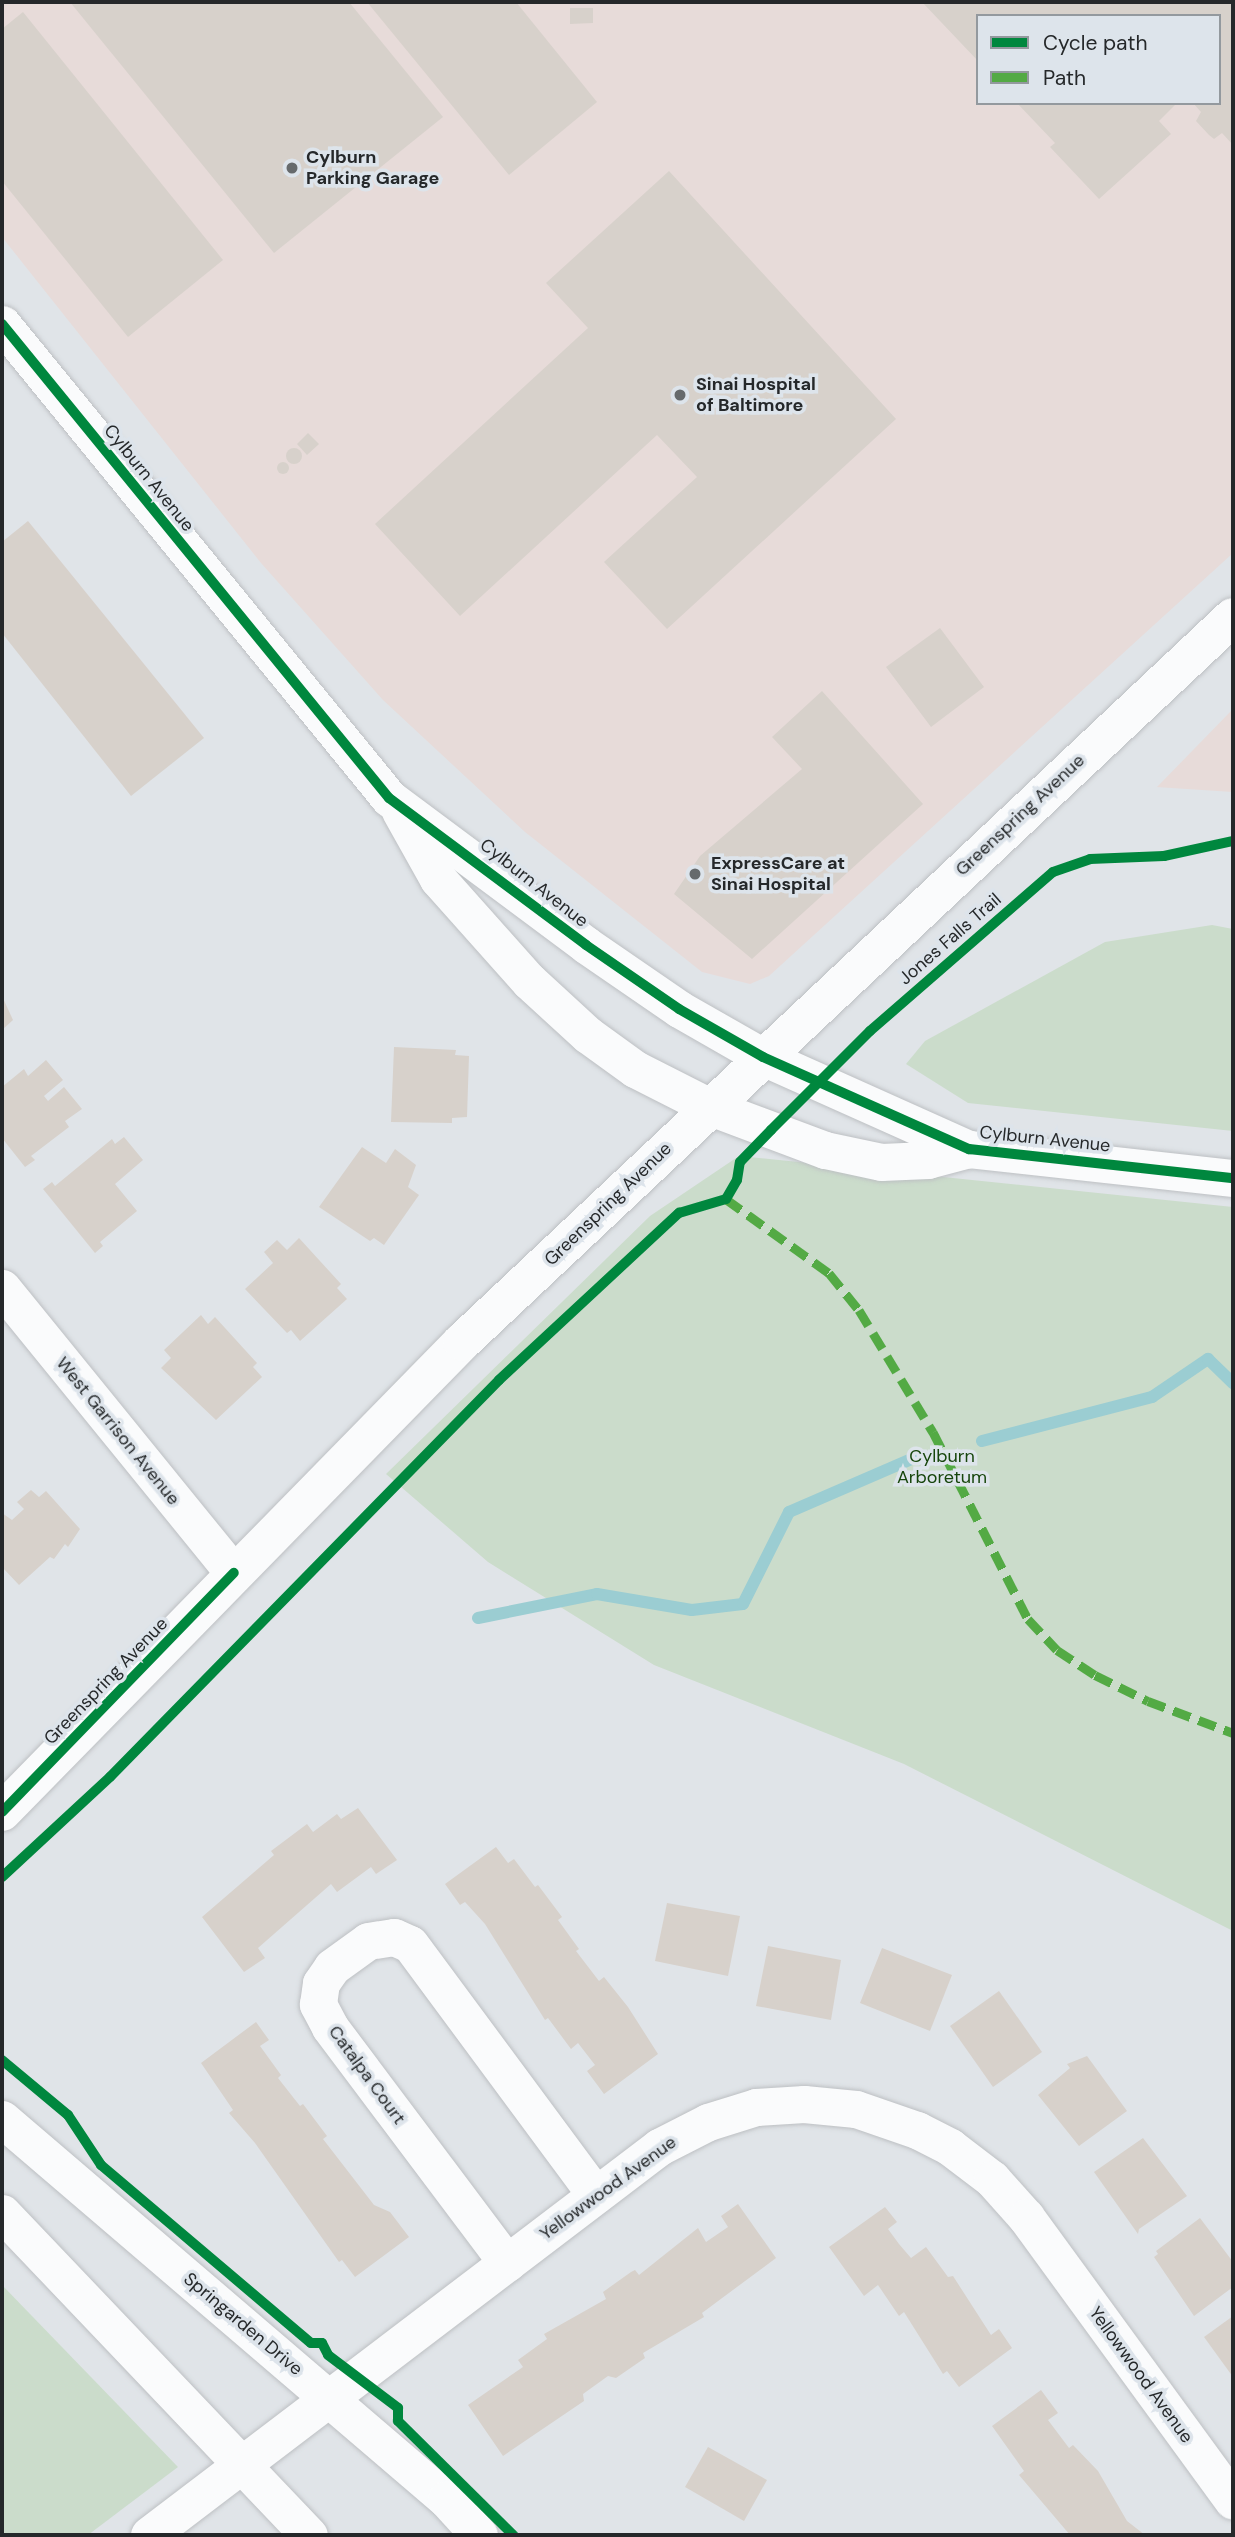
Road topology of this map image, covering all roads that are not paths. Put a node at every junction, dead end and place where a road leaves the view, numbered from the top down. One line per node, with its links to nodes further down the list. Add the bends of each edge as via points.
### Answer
1 (2, 324): 3 (street, Cylburn Avenue)
2 (1233, 617): 4 (main road, Greenspring Avenue)
3 (398, 807): 4 (street, Cylburn Avenue, via 627,973); 5 (street, Cylburn Avenue, via 438,879 529,981 588,1035 635,1069)
4 (763, 1057): 5 (main road, Greenspring Avenue); 6 (street, Cylburn Avenue)
5 (710, 1107): 6 (street, Cylburn Avenue, via 825,1150 881,1162 928,1160); 9 (main road, Greenspring Avenue, via 462,1342)
6 (969, 1149): 7 (street, Cylburn Avenue)
7 (1233, 1178)
8 (2, 1288): 9 (street, West Garrison Avenue)
9 (234, 1573): 10 (main road, Greenspring Avenue)
10 (2, 1812)
11 (2, 2119): 15 (street, Springarden Drive)
12 (596, 2195): 14 (street, Yellowwood Avenue); 14 (street, Catalpa Court, via 410,1944 394,1937 368,1941 332,1967 321,1983 318,2004 330,2027); 17 (street, Yellowwood Avenue, via 659,2147 708,2122 756,2107 804,2104 856,2109 917,2130 950,2147 992,2179 1026,2217)
13 (2, 2213): 16 (street)
14 (507, 2263): 15 (street, Yellowwood Avenue)
15 (329, 2398): 16 (street, Yellowwood Avenue); 20 (street, Springarden Drive, via 446,2499)
16 (240, 2466): 18 (street, Yellowwood Avenue); 19 (street)
17 (1233, 2501)
18 (149, 2535)
19 (309, 2535)
20 (479, 2535)

